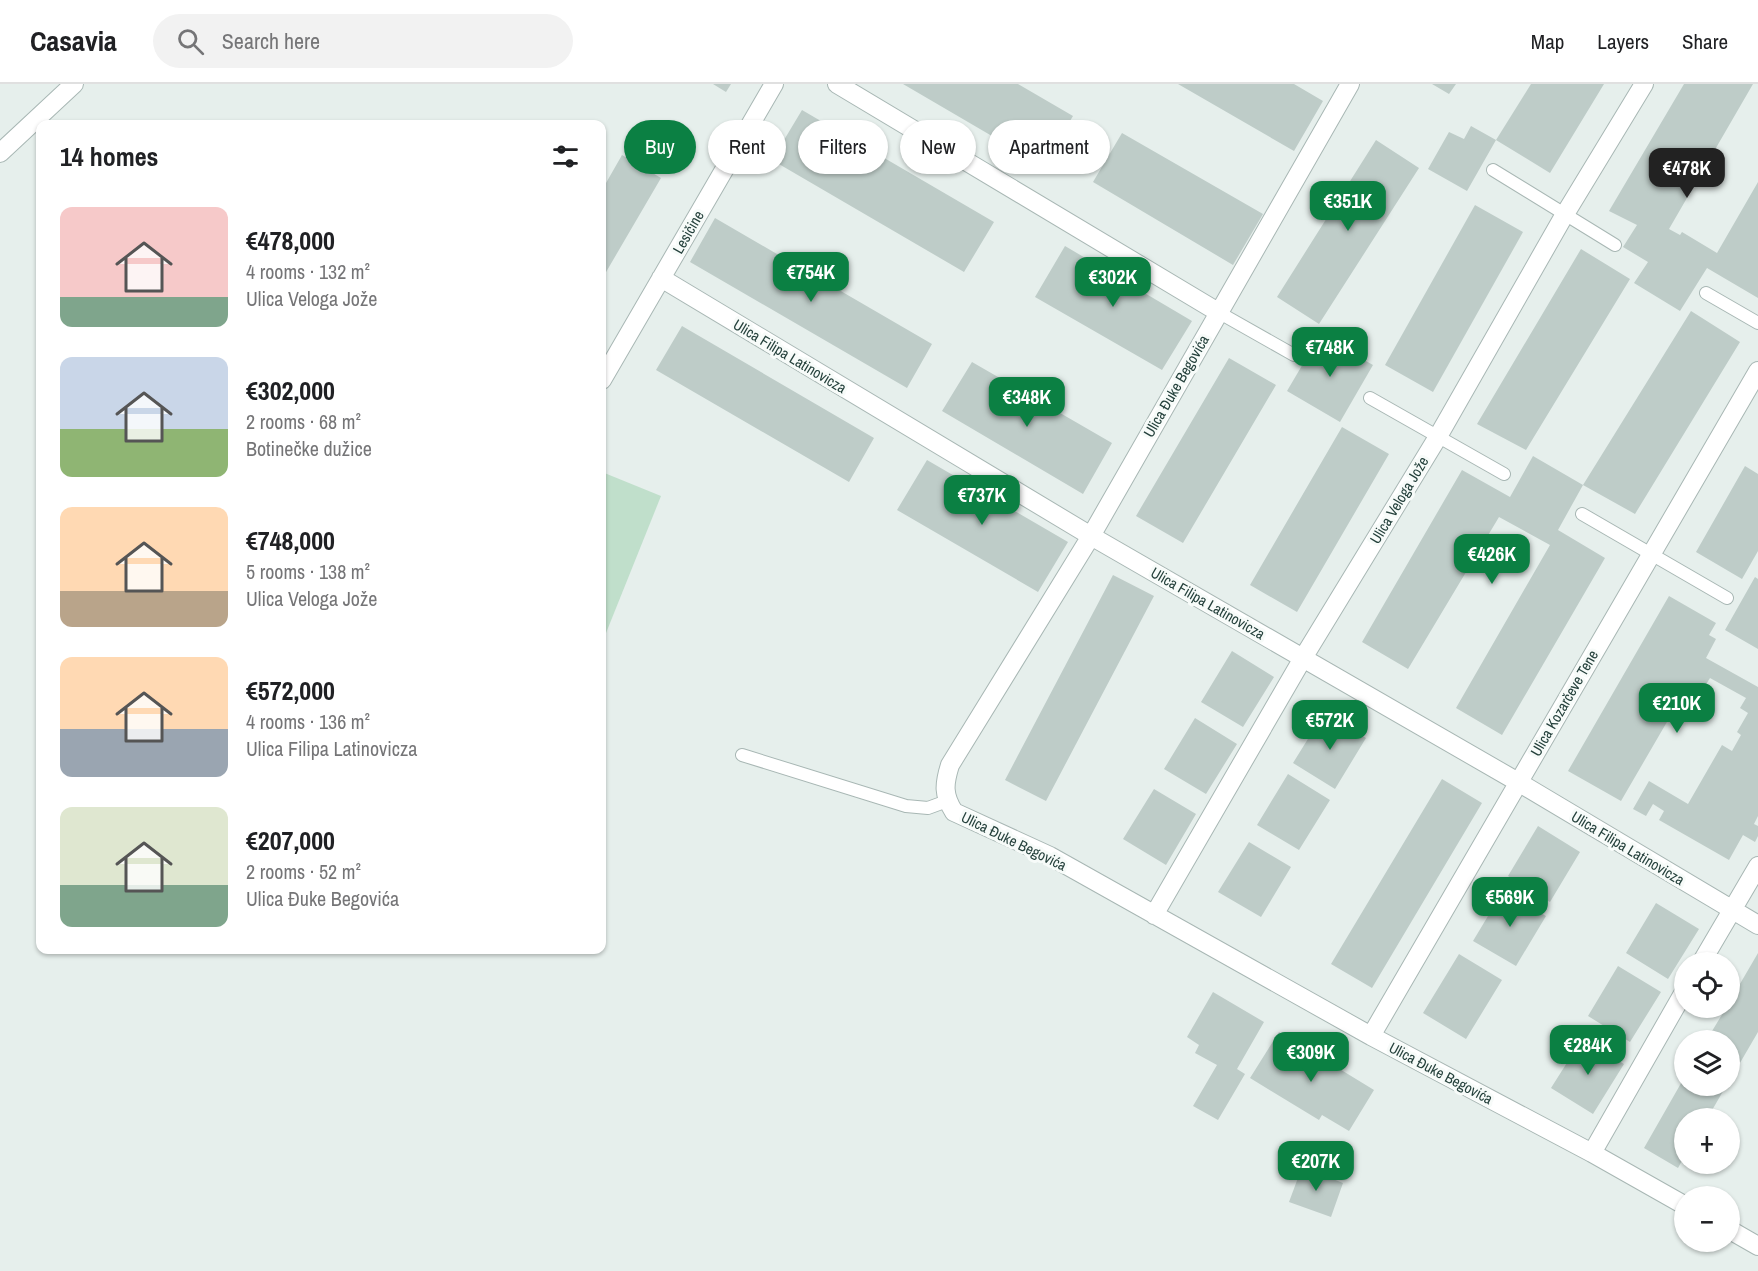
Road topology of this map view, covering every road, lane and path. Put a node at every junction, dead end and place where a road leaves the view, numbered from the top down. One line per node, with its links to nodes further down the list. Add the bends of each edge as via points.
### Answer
1 (74, 84): 6 (street)
2 (774, 84): 10 (street, Lesičine)
3 (837, 84): 12 (street)
4 (1348, 84): 12 (street, Ulica Đuke Begovića)
5 (1644, 84): 8 (street, Ulica Veloga Jože)
6 (0, 153)
7 (1494, 170): 8 (lane)
8 (1565, 214): 9 (lane); 18 (street, Ulica Veloga Jože)
9 (1615, 245)
10 (661, 278): 16 (street, Lesičine); 21 (street, Ulica Filipa Latinovicza)
11 (1706, 293): 13 (lane)
12 (1218, 312): 14 (lane); 21 (street, Ulica Đuke Begovića)
13 (1758, 323)
14 (1294, 355)
15 (1758, 371): 22 (street, Ulica Kozarčeve Tene)
16 (606, 373)
17 (1370, 398): 18 (lane)
18 (1438, 436): 19 (lane); 24 (street, Ulica Veloga Jože)
19 (1504, 474)
20 (1582, 514): 22 (lane)
21 (1091, 536): 24 (street, Ulica Filipa Latinovicza); 27 (street, Ulica Đuke Begovića, via 950,765 944,789)
22 (1650, 554): 23 (lane); 26 (street, Ulica Kozarčeve Tene)
23 (1727, 598)
24 (1303, 658): 26 (street, Ulica Filipa Latinovicza); 30 (street, Ulica Veloga Jože)
25 (742, 754): 27 (lane, via 906,806 928,808)
26 (1518, 782): 29 (street, Ulica Filipa Latinovicza); 34 (street, Ulica Kozarčeve Tene)
27 (947, 801): 30 (street, Ulica Đuke Begovića, via 954,812 1050,856)
28 (1758, 866): 29 (street)
29 (1732, 910): 31 (street, Ulica Filipa Latinovicza); 32 (street)
30 (1154, 915): 34 (street, Ulica Đuke Begovića)
31 (1758, 925)
32 (1707, 952)
33 (1674, 1010): 35 (street)
34 (1371, 1036): 35 (street, Ulica Đuke Begovića)
35 (1592, 1153): 36 (street, Ulica Đuke Begovića)
36 (1674, 1199)
37 (1740, 1236): 38 (street)
38 (1758, 1246)

